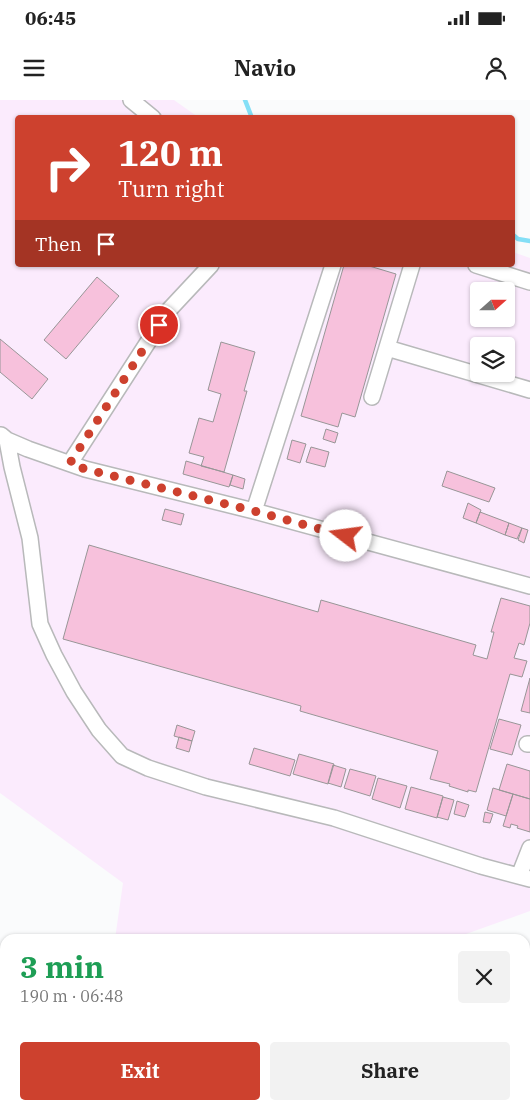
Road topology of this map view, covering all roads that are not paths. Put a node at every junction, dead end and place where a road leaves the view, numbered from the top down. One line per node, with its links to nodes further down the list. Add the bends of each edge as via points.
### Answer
1 (131, 100): 2 (lane)
2 (148, 115)
3 (209, 267): 12 (lane, via 168,310)
4 (332, 267): 13 (lane)
5 (411, 267): 8 (lane)
6 (482, 267): 7 (lane)
7 (530, 282)
8 (386, 348): 9 (lane); 10 (lane)
9 (530, 390)
10 (372, 397)
11 (4, 437): 12 (lane); 16 (lane, via 30,538 40,624 74,692 99,730 122,756 206,787 334,818)
12 (70, 463): 13 (lane)
13 (254, 511): 14 (lane)
14 (530, 586)
15 (530, 848): 16 (lane)
16 (524, 877)

